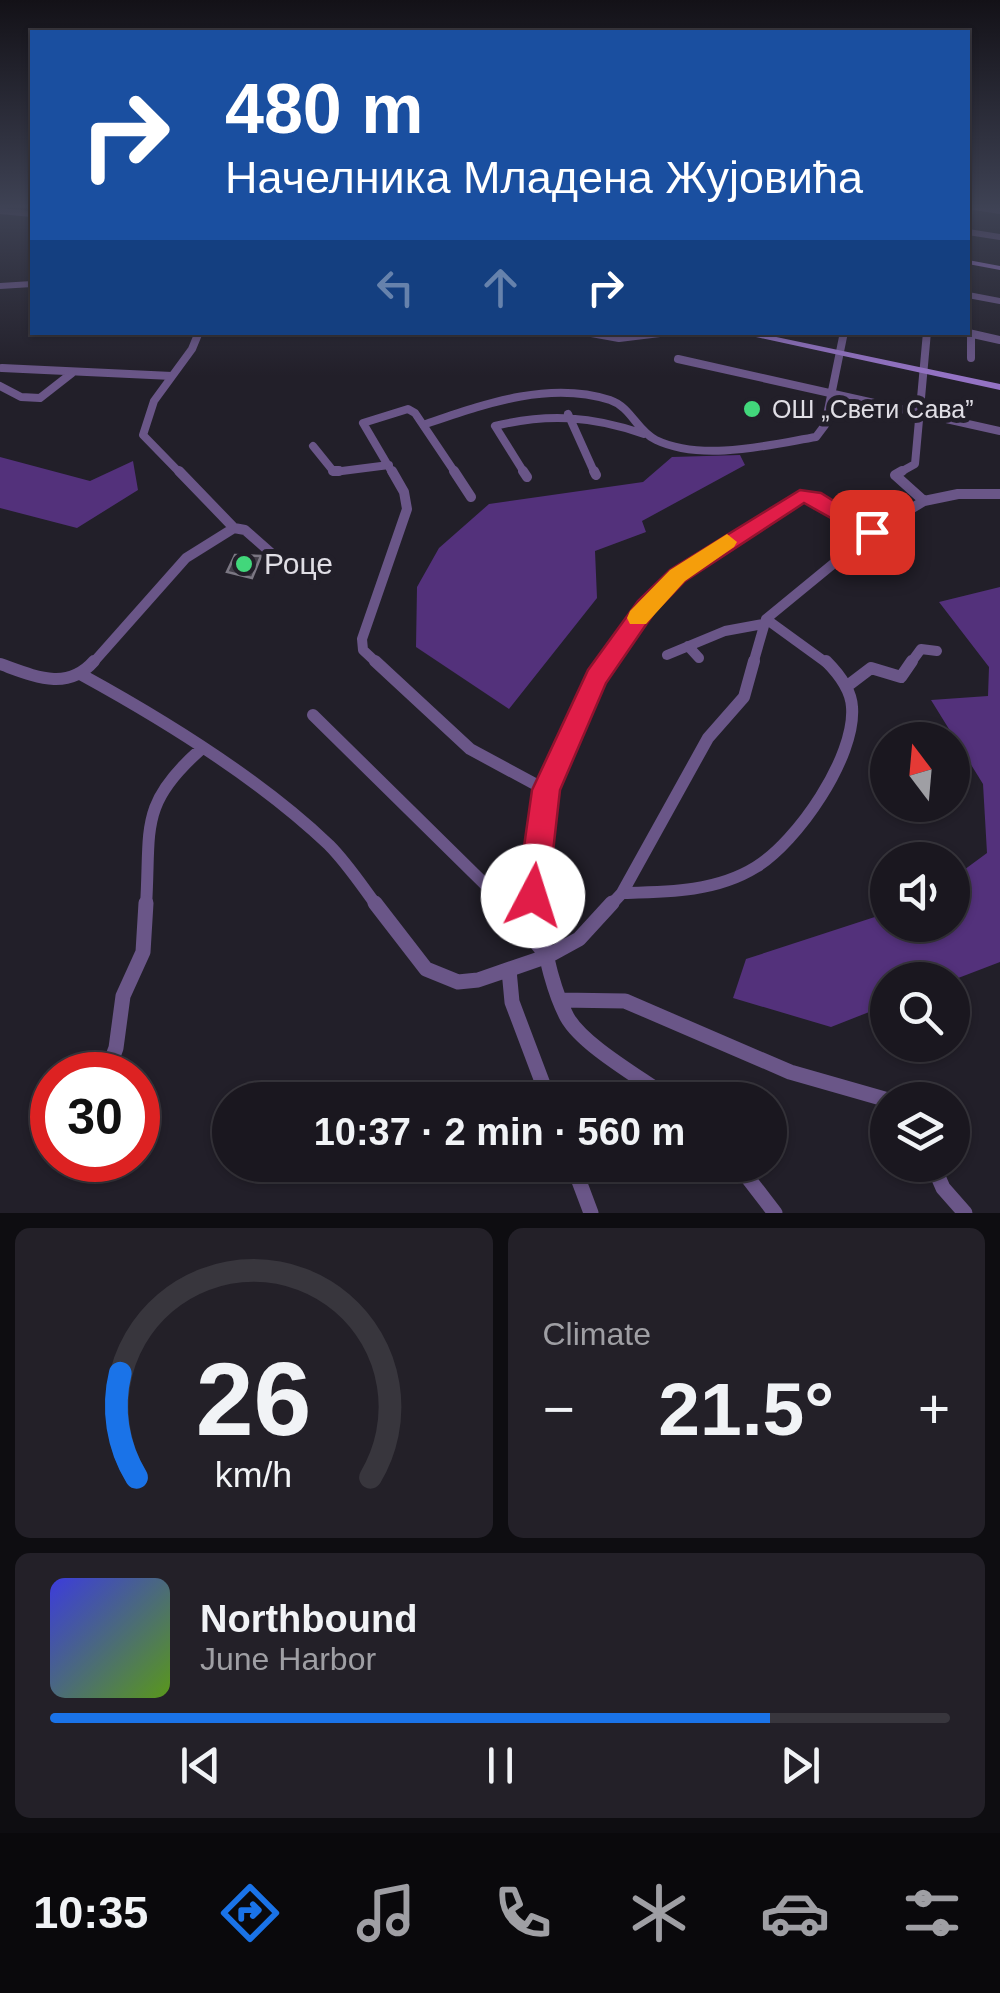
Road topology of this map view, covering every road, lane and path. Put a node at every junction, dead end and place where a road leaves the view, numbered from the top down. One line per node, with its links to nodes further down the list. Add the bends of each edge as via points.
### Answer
1 (971, 263): 2 (street)
2 (1000, 268)
3 (30, 284): 4 (street)
4 (0, 286)
5 (970, 295): 6 (street)
6 (1000, 301)
7 (970, 334): 15 (street)
8 (198, 335): 22 (street)
9 (602, 335): 10 (street)
10 (643, 335)
11 (752, 335): 16 (street)
12 (844, 335): 16 (street)
13 (928, 335): 20 (street)
14 (967, 335): 17 (street)
15 (1000, 340)
16 (841, 354): 20 (street); 25 (street)
17 (971, 358)
18 (678, 359): 25 (street)
19 (2, 368): 21 (street)
20 (924, 371): 24 (street); 26 (street)
21 (73, 372): 22 (street); 23 (street, via 40,398)
22 (172, 376): 38 (street, via 154,401 144,435)
23 (0, 386)
24 (1000, 387)
25 (830, 394): 26 (street); 30 (street, via 825,425 816,436 684,447)
26 (919, 413): 29 (street); 37 (street, via 916,464 895,475)
27 (568, 414): 30 (street); 33 (street); 34 (street, via 537,414 495,426)
28 (423, 425): 30 (street, via 531,393 579,394 615,401); 32 (street, via 408,409 363,424); 36 (street)
29 (1000, 431)
30 (650, 436)
31 (313, 446): 32 (street, via 334,472)
32 (390, 465): 51 (street, via 408,509 363,650 470,749)
33 (596, 475)
34 (527, 478)
35 (1000, 494): 37 (street)
36 (471, 498)
37 (924, 501): 39 (street)
38 (234, 528): 40 (street); 47 (street, via 186,558)
39 (872, 532): 41 (street); 51 (street, via 804,495 678,575 596,677)
40 (279, 560)
41 (765, 622): 42 (street); 48 (street, via 820,656); 52 (street, via 744,698 708,738)
42 (688, 646): 44 (street); 45 (street)
43 (936, 651): 48 (street, via 921,649 901,677 871,668)
44 (666, 655)
45 (700, 658)
46 (0, 664): 47 (street, via 49,681)
47 (82, 675): 50 (street)
48 (846, 687): 52 (street, via 848,739 820,802 774,859 698,890)
49 (313, 716): 54 (street)
50 (200, 750): 56 (street, via 331,847 426,969 458,982); 58 (street, via 157,793 142,952 123,996)
51 (546, 790): 53 (street)
52 (622, 893): 55 (street, via 596,925)
53 (533, 896): 54 (street); 55 (street)
54 (506, 905): 55 (street)
55 (548, 956): 56 (street); 57 (street)
56 (509, 970): 59 (street, via 512,1002)
57 (562, 1000): 60 (street, via 584,1036); 61 (street, via 625,1001 790,1072)
58 (114, 1052)
59 (541, 1082)
60 (647, 1082)
61 (870, 1095)
62 (580, 1182): 65 (street)
63 (751, 1182): 66 (street)
64 (941, 1182): 67 (street)
65 (592, 1213)
66 (775, 1213)
67 (965, 1213)

